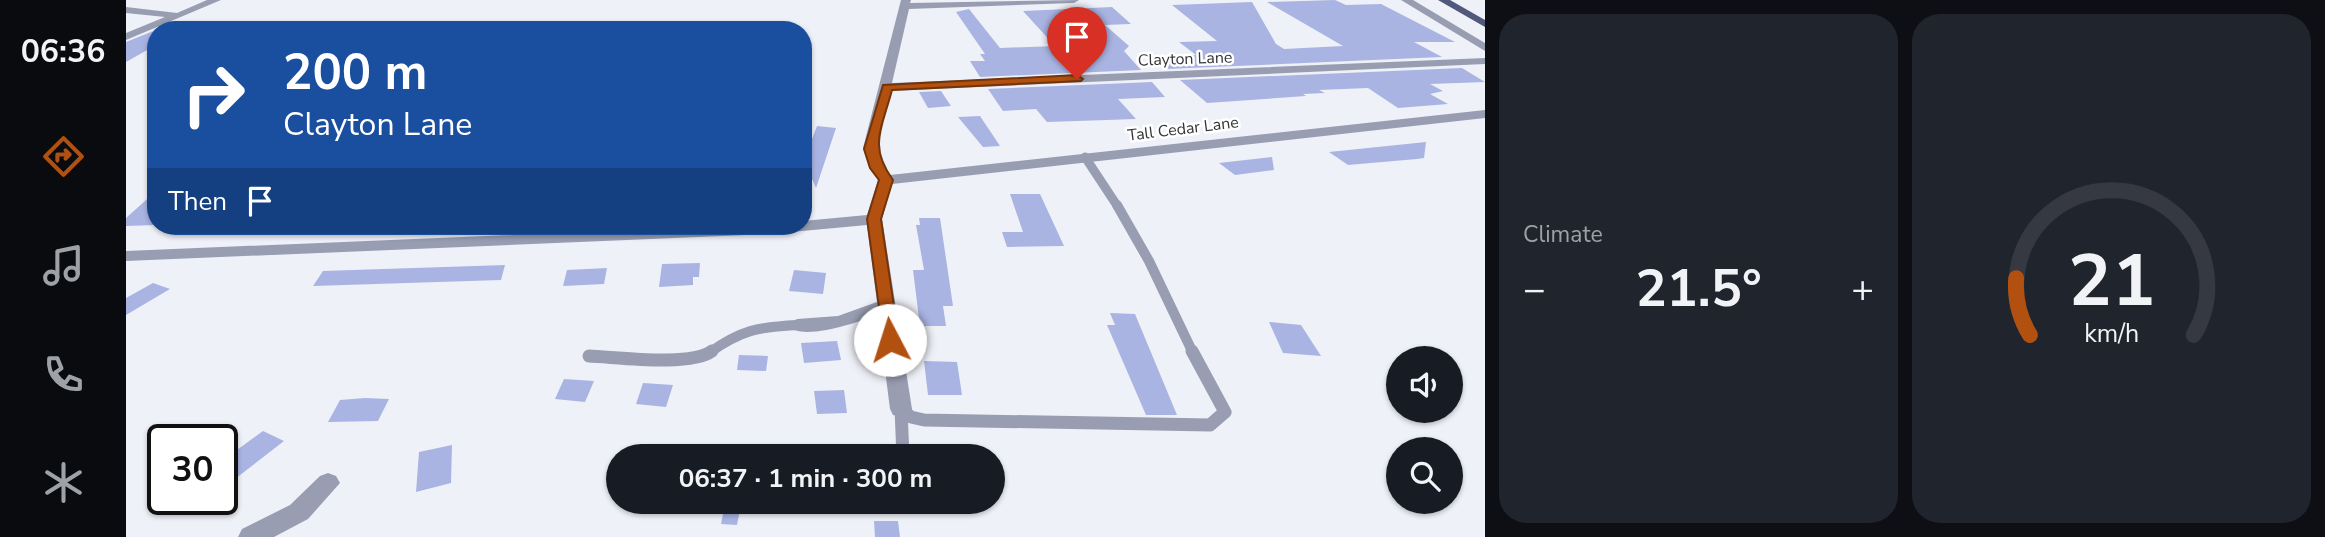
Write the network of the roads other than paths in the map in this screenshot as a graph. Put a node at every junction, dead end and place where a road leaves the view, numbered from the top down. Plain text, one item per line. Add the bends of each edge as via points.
1 (216, 0) edge
2 (1074, 0) edge
3 (1406, 0) edge
4 (1443, 0) edge
5 (1467, 0) edge
6 (905, 3) edge
7 (126, 10) edge
8 (1485, 11) edge
9 (178, 16) junction
10 (166, 21) edge
11 (1485, 24) edge
12 (147, 29) edge
13 (126, 37) edge
14 (1485, 48) edge
15 (1485, 61) edge
16 (887, 87) junction
17 (1485, 114) edge
18 (1085, 157) junction
19 (886, 180) junction
20 (874, 219) junction
21 (812, 225) edge
22 (627, 235) edge
23 (126, 256) edge
24 (887, 305) junction
25 (797, 325) joint
26 (589, 356) dead end
27 (901, 409) junction
28 (902, 444) edge
29 (328, 483) dead end
30 (251, 537) edge

1 - 9 street
2 - 6 street
3 - 14 street
4 - 11 main road
5 - 8 main road
6 - 16 street
7 - 9 street
9 - 10 street
12 - 13 street
15 - 16 street, Clayton Lane
16 - 19 street via 870,149
17 - 18 street, Tall Cedar Lane
18 - 19 street, Tall Cedar Lane
18 - 27 lane via 1146,251 1225,412 1210,425 925,420
19 - 20 street
20 - 21 street
20 - 24 street
22 - 23 street
24 - 25 street via 840,322
24 - 27 street
25 - 26 lane via 758,327 734,335 704,357
27 - 28 lane
29 - 30 street via 299,512

